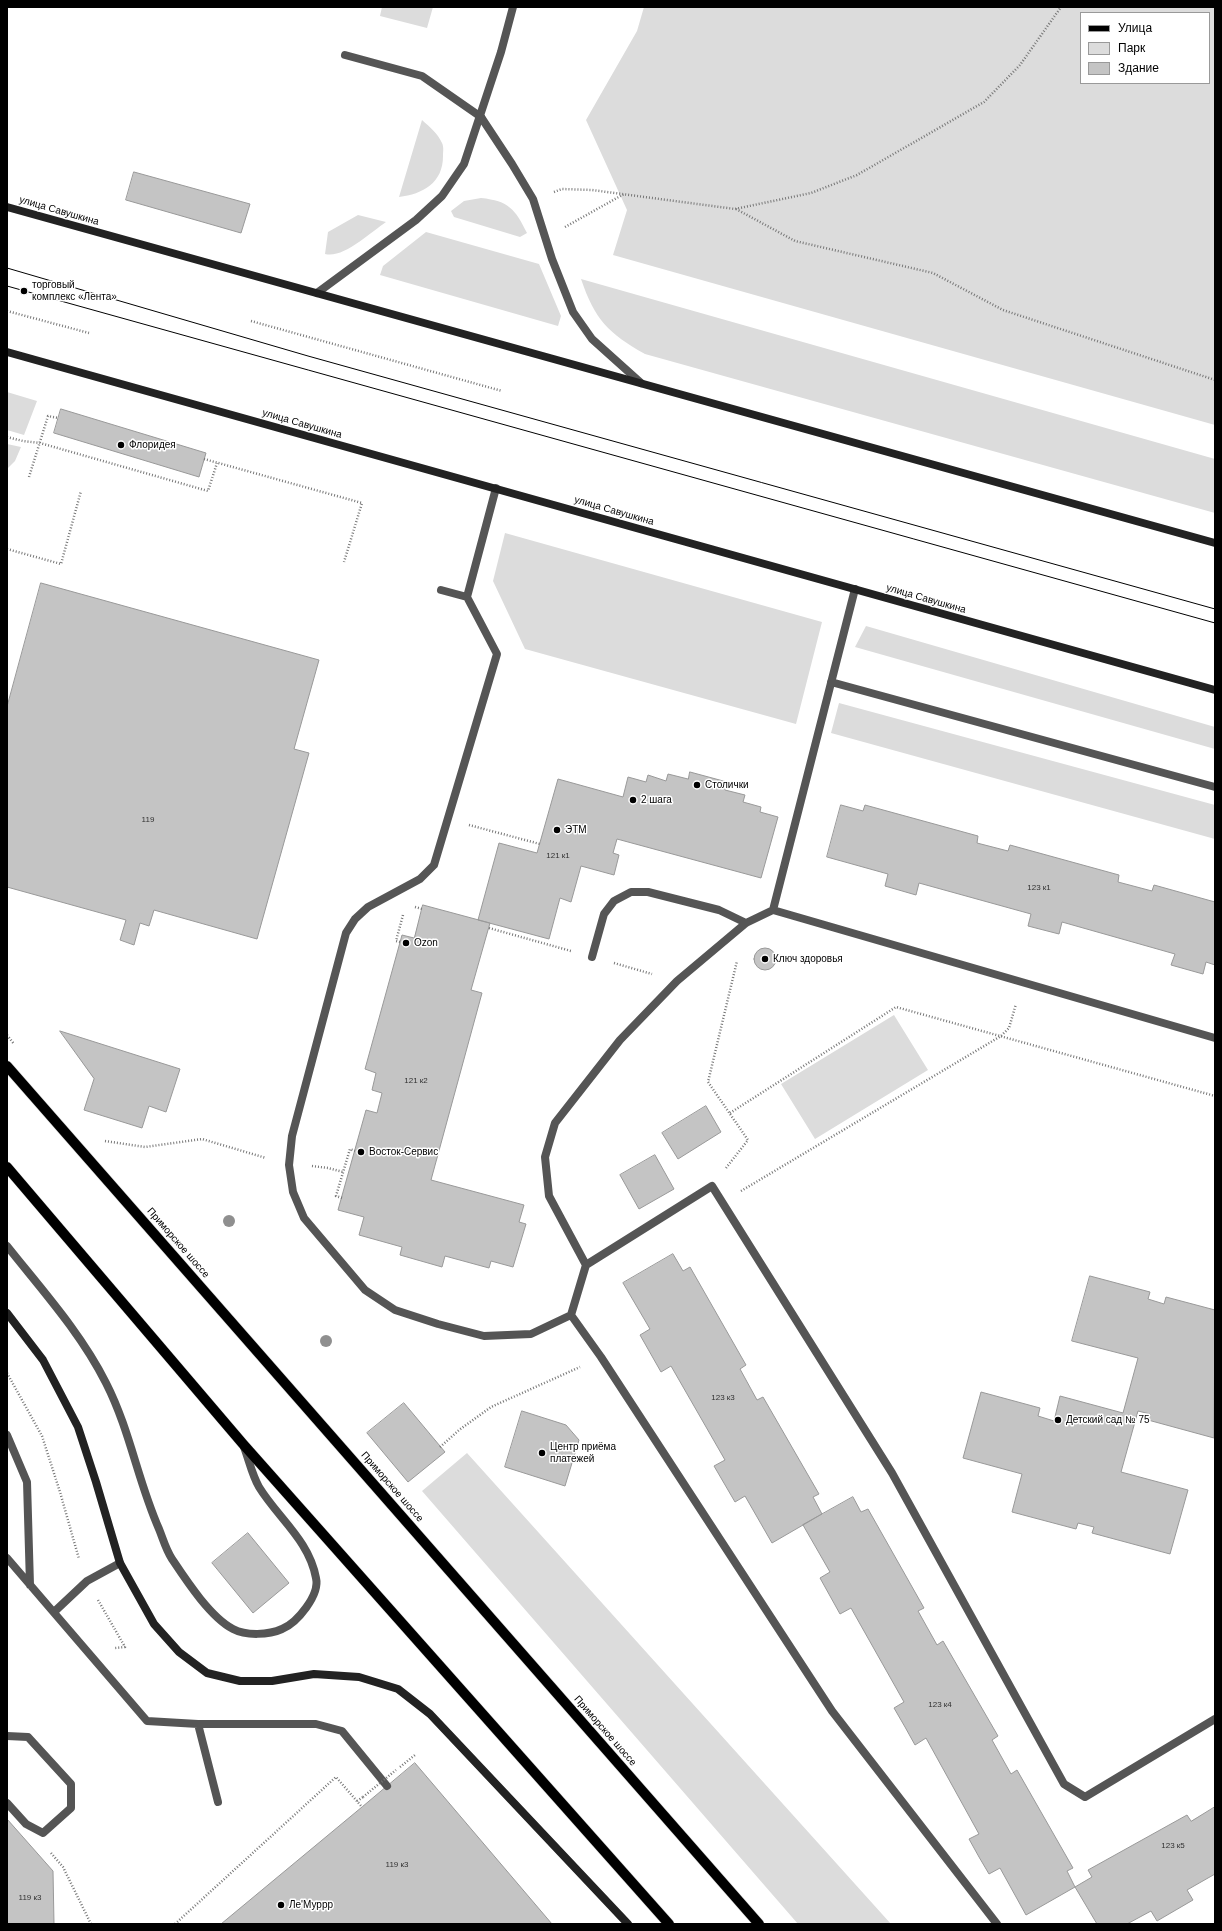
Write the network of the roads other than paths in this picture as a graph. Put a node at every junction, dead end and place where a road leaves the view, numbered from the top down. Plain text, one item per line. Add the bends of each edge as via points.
1 (514, 7) edge
2 (345, 55) dead end
3 (481, 116) junction
4 (7, 207) edge
5 (317, 293) junction
6 (7, 352) edge
7 (642, 384) junction
8 (496, 488) junction
9 (1215, 543) edge
10 (855, 589) junction
11 (441, 590) dead end
12 (467, 597) junction
13 (831, 682) junction
14 (1215, 690) edge
15 (1215, 786) edge
16 (773, 910) junction
17 (746, 923) junction
18 (592, 957) dead end
19 (1215, 1038) edge
20 (7, 1066) edge
21 (7, 1168) edge
22 (7, 1246) edge
23 (586, 1265) junction
24 (7, 1313) edge
25 (571, 1315) junction
26 (7, 1436) edge
27 (243, 1444) junction
28 (7, 1558) edge
29 (120, 1563) junction
30 (30, 1585) junction
31 (54, 1612) junction
32 (1215, 1719) edge
33 (198, 1724) junction
34 (7, 1736) edge
35 (388, 1786) dead end
36 (218, 1802) dead end
37 (7, 1803) edge
38 (628, 1924) edge
39 (668, 1924) edge
40 (759, 1924) edge
41 (997, 1924) edge

1 - 3 street
2 - 3 street via 422,76
3 - 5 street via 464,164 442,196 416,220
3 - 7 street via 533,200 573,312 592,339
4 - 5 main road, улица Савушкина
5 - 7 main road, улица Савушкина
6 - 8 main road, улица Савушкина
7 - 9 main road, улица Савушкина
8 - 10 main road, улица Савушкина
8 - 12 street
10 - 13 street
10 - 14 main road, улица Савушкина
11 - 12 street
12 - 25 street via 497,654 434,865 420,879 368,907 355,918 346,933 292,1136 289,1165 293,1192 304,1218 365,1290 395,1310 484,1336 531,1334
13 - 15 street
13 - 16 street
16 - 17 street
16 - 19 street
17 - 18 street via 719,910 648,892 631,892 614,900 604,914
17 - 23 street via 677,981 625,1035 554,1122 545,1157 549,1196
20 - 40 main road, Приморское шоссе
21 - 27 main road
22 - 27 street via 79,1336 106,1384 130,1442 146,1501 171,1557 215,1615 233,1630 256,1634 282,1629 300,1616 312,1598 317,1580 303,1543 259,1486
23 - 25 street
23 - 32 street via 712,1186 892,1473 1064,1784 1085,1797
24 - 29 main road via 43,1360 78,1427
25 - 41 street via 832,1711
26 - 30 street via 28,1482
27 - 39 main road
28 - 30 street
29 - 31 street via 87,1581
29 - 38 main road via 154,1624 179,1652 207,1673 240,1681 272,1681 314,1674 359,1677 398,1689 430,1714
30 - 31 street
31 - 33 street via 147,1721
33 - 35 street via 316,1724 342,1731
33 - 36 street
34 - 37 street via 28,1737 71,1784 71,1808 43,1833 26,1824

